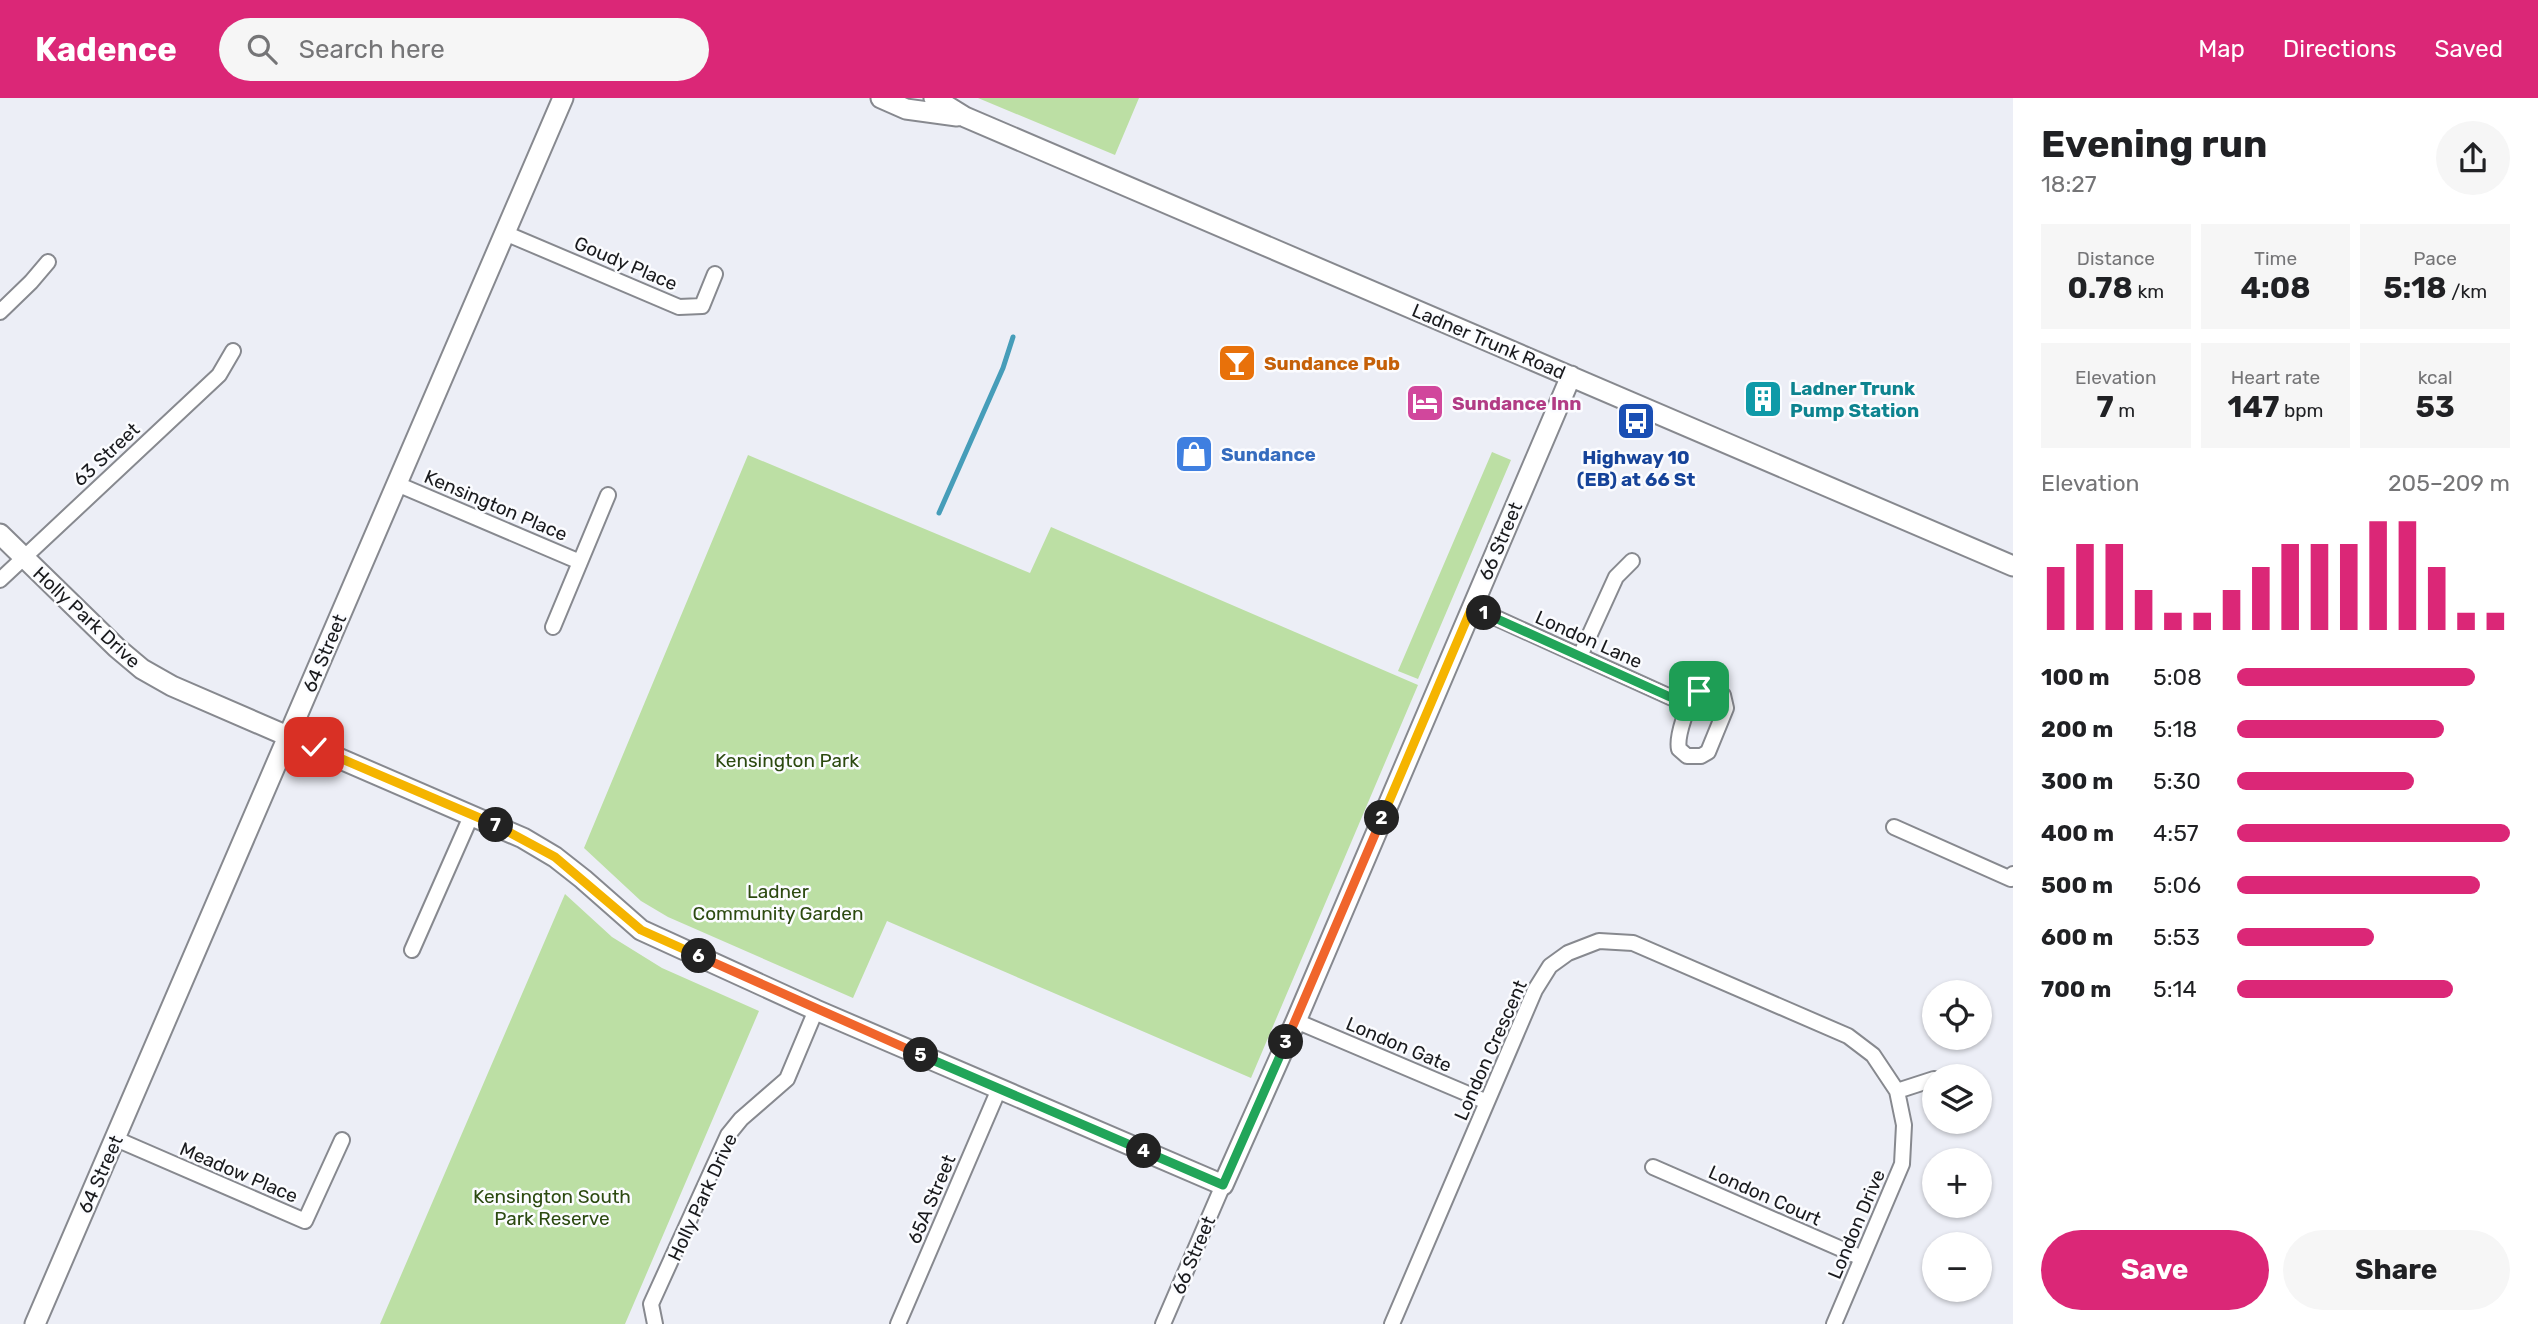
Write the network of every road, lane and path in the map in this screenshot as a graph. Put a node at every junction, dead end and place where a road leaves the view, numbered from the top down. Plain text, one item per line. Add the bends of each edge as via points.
1 (563, 98) edge
2 (881, 98) edge
3 (934, 98) edge
4 (965, 117) junction
5 (505, 233) junction
6 (48, 262) dead end
7 (715, 274) dead end
8 (0, 312) edge
9 (233, 351) dead end
10 (1571, 376) junction
11 (397, 484) junction
12 (608, 495) dead end
13 (0, 534) edge
14 (23, 559) junction
15 (1632, 561) dead end
16 (580, 562) junction
17 (2013, 566) edge
18 (0, 580) edge
19 (1472, 607) junction
20 (552, 627) dead end
21 (1580, 656) junction
22 (1690, 706) junction
23 (288, 736) junction
24 (472, 814) junction
25 (1894, 827) dead end
26 (2013, 874) edge
27 (412, 950) dead end
28 (816, 1010) junction
29 (1296, 1020) junction
30 (1922, 1083) edge
31 (999, 1089) junction
32 (1897, 1091) junction
33 (1487, 1102) junction
34 (116, 1139) junction
35 (342, 1140) dead end
36 (1653, 1167) dead end
37 (1223, 1185) junction
38 (1862, 1258) junction
39 (1169, 1322) edge
40 (34, 1324) edge
41 (655, 1324) edge
42 (898, 1324) edge
43 (1392, 1324) edge
44 (1834, 1324) edge

1 - 5 street, 64 Street
2 - 4 street, Ladner Trunk Road via 906,109
3 - 4 street, Ladner Trunk Road
4 - 10 street, Ladner Trunk Road
5 - 7 street, Goudy Place via 679,307 702,306
5 - 11 street, 64 Street
6 - 8 street
9 - 14 street, 63 Street via 219,375
10 - 17 street, Ladner Trunk Road
10 - 19 street, 66 Street
11 - 16 street, Kensington Place
11 - 23 street, 64 Street
12 - 16 street, Kensington Place
13 - 14 street, Holly Park Drive
14 - 18 street, 63 Street
14 - 23 street, Holly Park Drive via 142,669
15 - 21 street via 1616,577
16 - 20 street, Kensington Place
19 - 21 street, London Lane
19 - 29 street, 66 Street
21 - 22 street, London Lane
22 - 22 street via 1678,744 1682,753 1702,757 1708,752 1726,701 1719,691 1707,688 1695,695
23 - 24 street, Holly Park Drive
23 - 34 street, 64 Street
24 - 27 street
24 - 28 street, Holly Park Drive via 555,857 641,930
25 - 26 street via 2011,879
28 - 31 street, Holly Park Drive
28 - 41 street, Holly Park Drive via 787,1079 728,1135 651,1304
29 - 33 street, London Gate
29 - 37 street, 66 Street
30 - 32 street
31 - 37 street, Holly Park Drive
31 - 42 street, 65A Street
32 - 33 street, London Crescent via 1873,1055 1848,1036 1633,943 1599,942 1549,966
32 - 38 street, London Drive via 1904,1125 1902,1164
33 - 43 street, London Crescent
34 - 35 street, Meadow Place via 305,1221
34 - 40 street, 64 Street
36 - 38 street, London Court
37 - 39 street, 66 Street
38 - 44 street, London Drive

